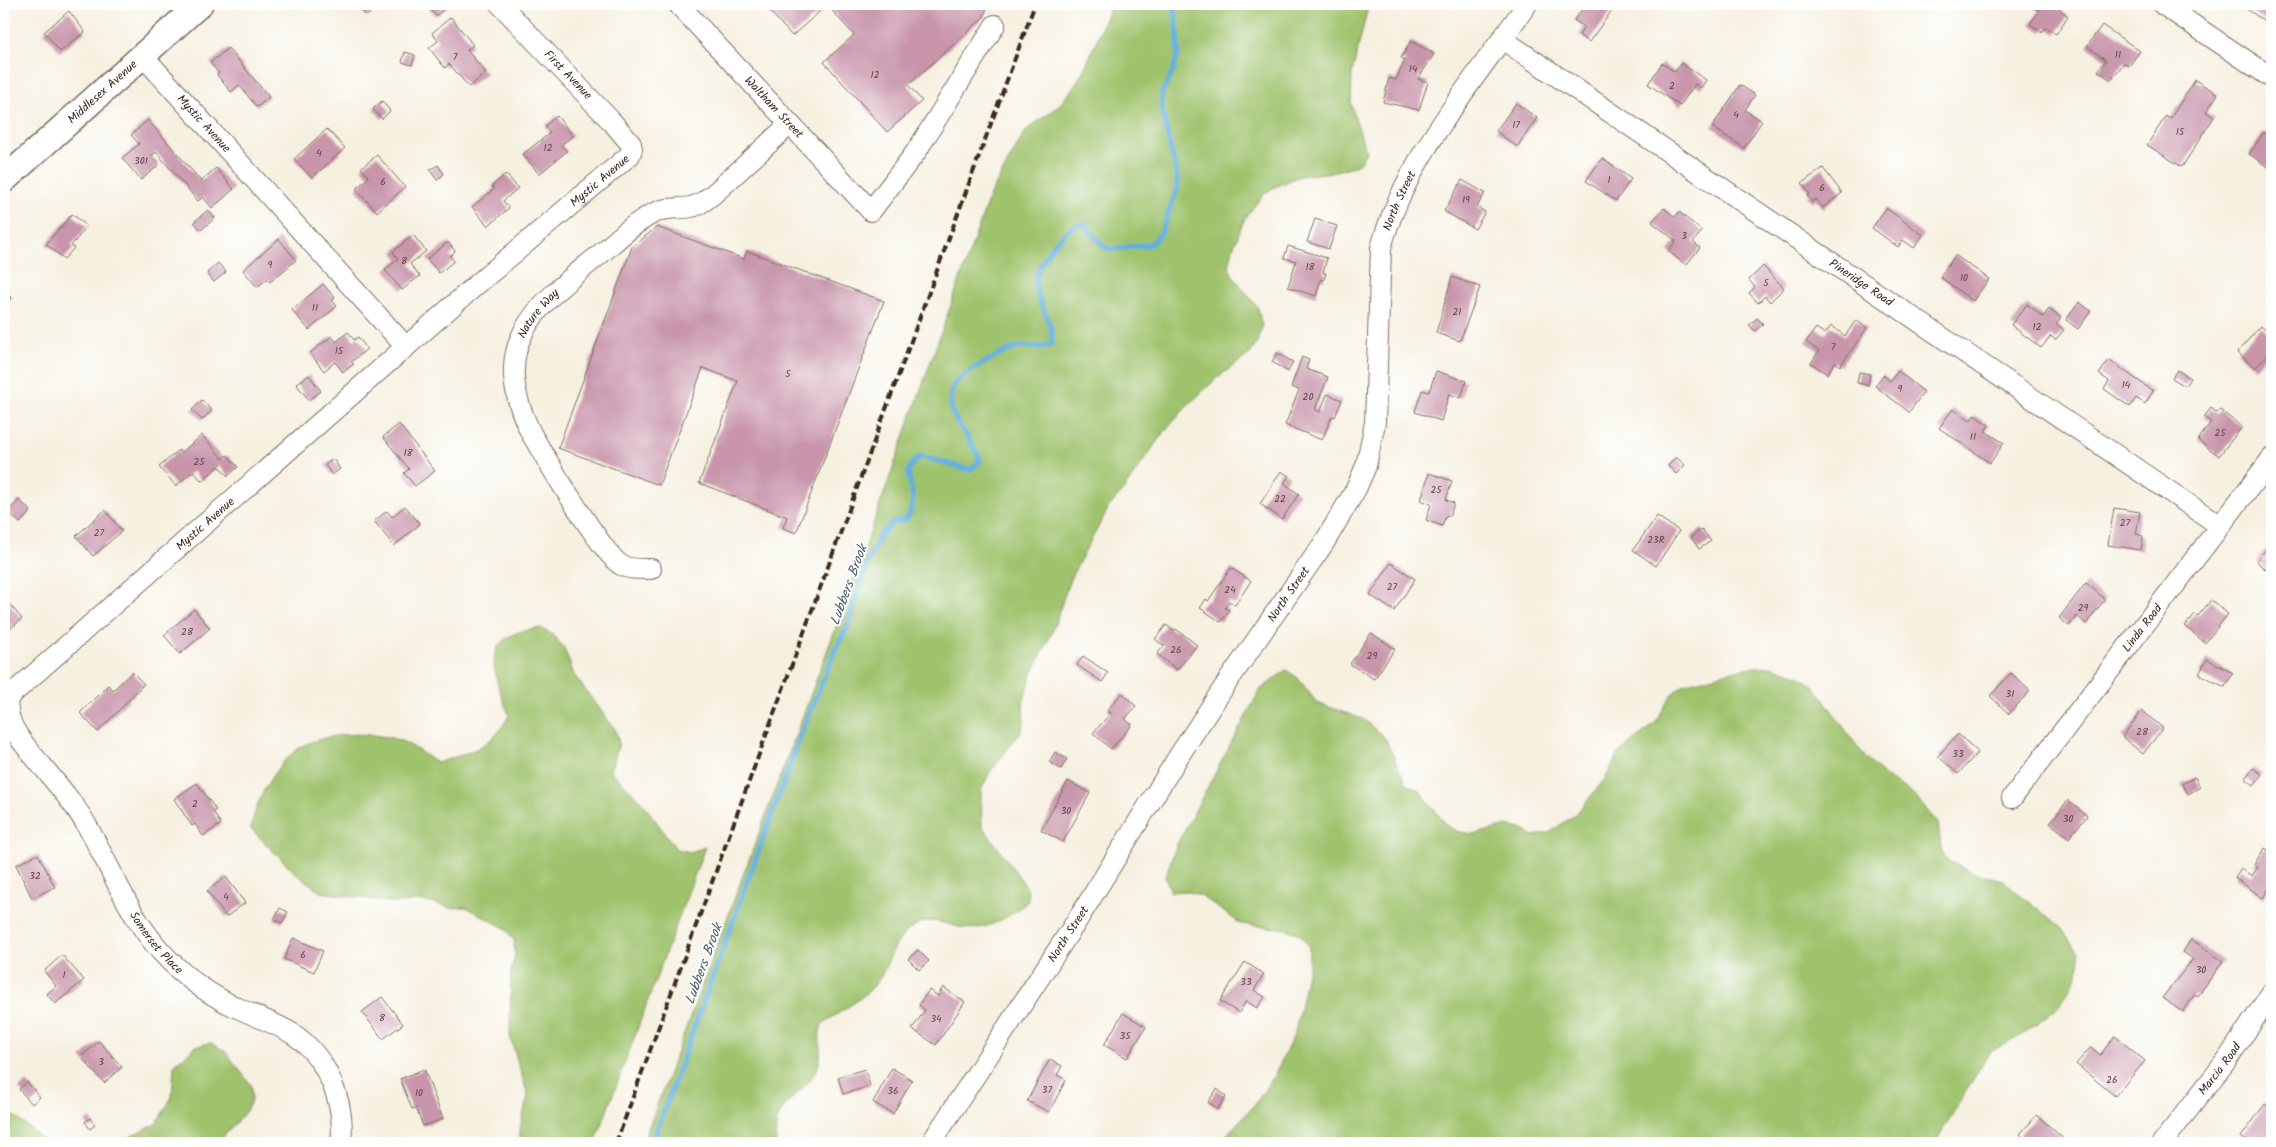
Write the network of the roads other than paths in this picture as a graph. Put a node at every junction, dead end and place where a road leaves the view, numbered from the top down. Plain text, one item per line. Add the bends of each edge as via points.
1 (200, 4) edge
2 (500, 4) edge
3 (678, 4) edge
4 (1527, 4) edge
5 (2162, 4) edge
6 (995, 25) dead end
7 (1502, 39) junction
8 (143, 56) junction
9 (2272, 78) edge
10 (790, 124) junction
11 (632, 149) joint
12 (4, 180) edge
13 (406, 347) junction
14 (2272, 458) edge
15 (2219, 525) junction
16 (651, 569) dead end
17 (6, 699) edge
18 (2012, 798) dead end
19 (2272, 992) edge
20 (341, 1143) edge
21 (931, 1143) edge
22 (2162, 1143) edge

1 - 8 main road, Middlesex Avenue
2 - 11 street, First Avenue via 613,122
3 - 10 street, Waltham Street
4 - 7 street, North Street
5 - 9 street
6 - 10 street, Waltham Street via 916,152 871,211
7 - 15 street, Pineridge Road
7 - 21 street, North Street via 1420,157 1396,201 1387,226 1381,248 1374,423 1366,466 1356,489 1324,543 1185,746 1080,916
8 - 12 main road, Middlesex Avenue
8 - 13 street, Mystic Avenue
10 - 16 street, Nature Way via 699,205 659,211 634,227 576,273 534,313 520,338 514,368 516,391 532,435 596,536 616,561 636,569
11 - 13 street, Mystic Avenue via 628,158
13 - 17 street, Mystic Avenue
14 - 15 street, Linda Road
15 - 18 street, Linda Road
17 - 20 street, Somerset Place via 17,735 83,819 128,906 155,946 207,991 290,1032 317,1058 336,1092
19 - 22 street, Marcia Road via 2218,1072

